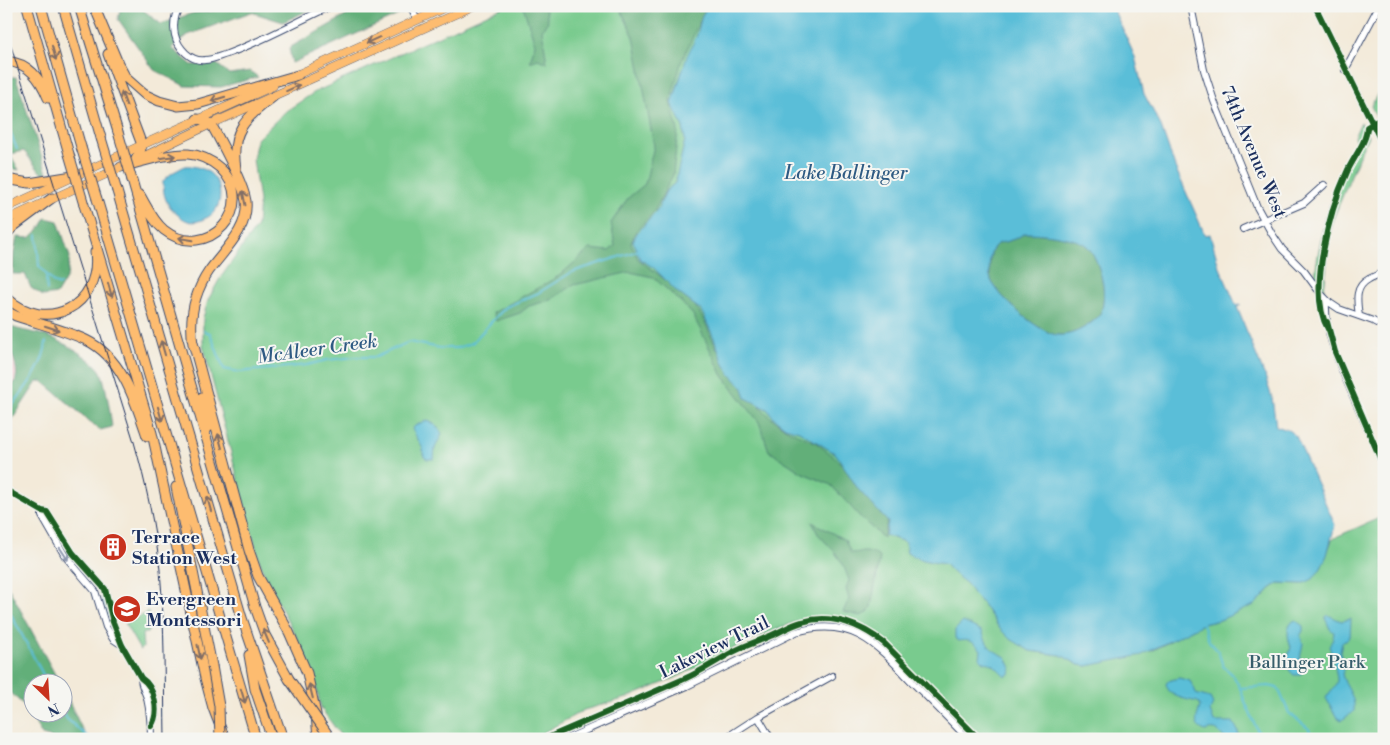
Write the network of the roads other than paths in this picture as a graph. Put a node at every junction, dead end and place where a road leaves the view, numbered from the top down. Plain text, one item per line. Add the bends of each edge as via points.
1 (27, 6) edge
2 (41, 6) edge
3 (63, 6) edge
4 (79, 6) edge
5 (94, 6) edge
6 (180, 6) edge
7 (331, 6) edge
8 (410, 6) edge
9 (448, 6) edge
10 (473, 6) edge
11 (1192, 6) edge
12 (1315, 6) edge
13 (1379, 6) edge
14 (316, 9) edge
15 (447, 18) junction
16 (417, 20) junction
17 (408, 36) junction
18 (6, 61) edge
19 (1345, 70) junction
20 (298, 74) junction
21 (273, 97) junction
22 (198, 120) junction
23 (211, 124) junction
24 (142, 144) junction
25 (66, 145) junction
26 (1384, 147) edge
27 (135, 161) junction
28 (120, 168) junction
29 (73, 176) junction
30 (6, 179) edge
31 (132, 180) junction
32 (239, 182) junction
33 (1324, 185) dead end
34 (52, 198) junction
35 (6, 208) edge
36 (6, 220) edge
37 (1265, 221) junction
38 (91, 227) junction
39 (1243, 229) dead end
40 (6, 235) edge
41 (1384, 271) edge
42 (6, 296) edge
43 (1326, 300) junction
44 (6, 311) edge
45 (1358, 316) junction
46 (1384, 327) edge
47 (192, 339) junction
48 (165, 431) junction
49 (1384, 467) edge
50 (214, 468) junction
51 (6, 490) edge
52 (42, 511) junction
53 (169, 515) junction
54 (242, 618) junction
55 (122, 645) junction
56 (832, 676) dead end
57 (758, 717) junction
58 (151, 739) edge
59 (220, 739) edge
60 (225, 739) edge
61 (256, 739) edge
62 (272, 739) edge
63 (283, 739) edge
64 (318, 739) edge
65 (331, 739) edge
66 (566, 739) edge
67 (724, 739) edge
68 (771, 739) edge
69 (968, 739) edge

1 - 25 highway
2 -> 48 highway, bridge
54 -> 3 highway, bridge
4 - 31 highway, bridge
20 -> 5 highway via 198,104 178,106 159,101 144,94 126,78
24 -> 5 highway via 93,12
6 - 14 street via 174,28 176,39 187,54 204,61 241,49
7 - 14 street
8 - 16 street
9 - 16 main road
10 - 15 main road
11 - 37 street, 74th Avenue West via 1204,70 1214,101
12 - 19 street
13 - 19 street
15 - 16 main road via 425,23
15 - 17 main road
16 - 17 main road
16 -> 20 main road
21 -> 17 main road
18 - 25 highway via 25,66 39,79
19 - 26 street
20 - 22 main road
21 - 23 main road
21 - 32 highway via 239,131 234,149
22 - 23 highway
22 - 24 main road
23 - 27 main road
23 - 32 highway
24 - 27 highway
24 - 29 main road
25 - 38 highway, bridge
27 - 28 main road
28 -> 31 highway via 188,154 201,157 228,177 234,193 233,209 226,224 212,236 195,240 179,238 164,230 155,220
28 - 34 main road
29 - 30 highway via 29,184
29 - 35 main road
31 - 50 highway
47 -> 32 highway via 192,314 200,286 244,220 246,203
33 - 37 street via 1304,203
34 - 36 main road
34 - 40 highway
37 - 39 street
37 - 43 street, 74th Avenue West via 1282,249
38 - 42 highway via 96,268 82,299 69,309 52,314 32,313
38 -> 53 highway via 152,433
41 - 45 street via 1359,288
43 - 45 street
43 - 49 street via 1328,329 1335,352
44 -> 53 highway via 87,341 115,363 140,416
45 - 46 street
47 - 50 highway
64 -> 47 highway via 312,693 300,653 258,576 249,550
48 - 59 highway, bridge via 212,666 219,706
48 -> 61 highway
65 -> 50 highway, bridge via 289,679 266,635
51 - 52 street
52 -> 55 street via 65,556 95,591 113,639
52 - 55 street via 47,512 73,553 105,589
53 -> 60 highway via 205,678
54 - 62 highway via 255,689
54 - 63 highway
55 - 58 street via 154,698 155,720 151,726
56 - 57 street
57 - 67 street
57 - 68 street
66 - 69 street via 687,686 796,632 826,627 855,633 877,646

